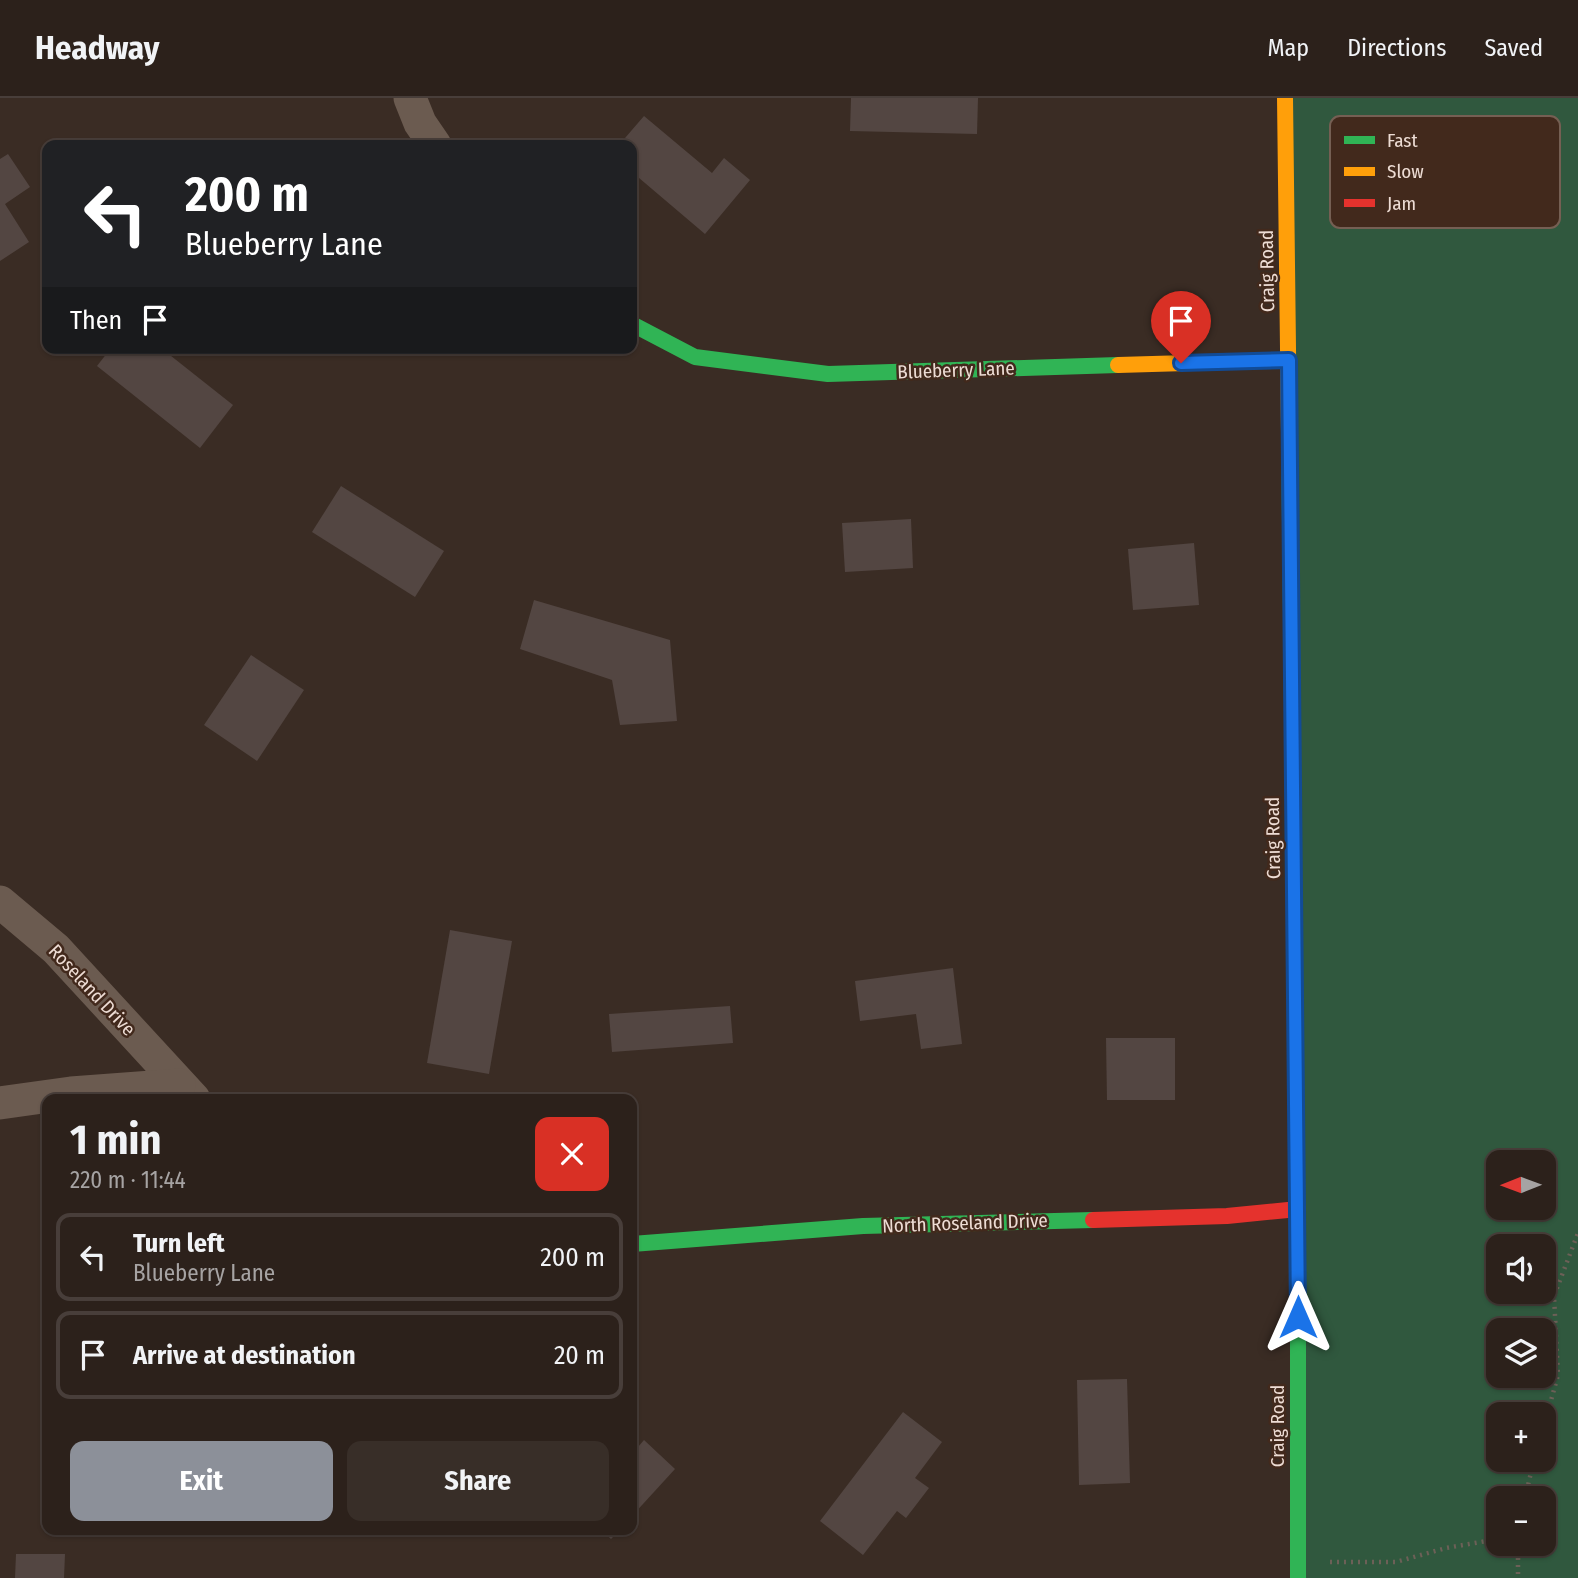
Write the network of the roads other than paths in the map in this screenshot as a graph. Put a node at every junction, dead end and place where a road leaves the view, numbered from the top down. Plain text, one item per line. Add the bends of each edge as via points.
1 (410, 98) edge
2 (1285, 98) edge
3 (431, 140) edge
4 (637, 327) edge
5 (1289, 360) junction
6 (0, 902) edge
7 (186, 1092) edge
8 (65, 1094) edge
9 (42, 1097) edge
10 (0, 1104) edge
11 (1298, 1209) junction
12 (637, 1244) edge
13 (1298, 1578) edge

1 - 3 street
2 - 5 street, Craig Road
4 - 5 street, Blueberry Lane via 695,358 828,374
5 - 11 street, Craig Road
6 - 7 street, Roseland Drive via 56,949
7 - 8 street
9 - 10 street
11 - 12 street, North Roseland Drive via 1227,1216 863,1226
11 - 13 street, Craig Road

